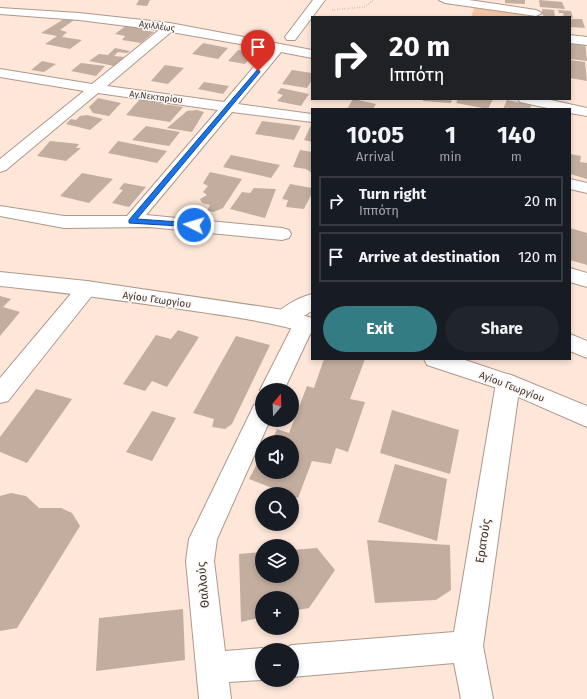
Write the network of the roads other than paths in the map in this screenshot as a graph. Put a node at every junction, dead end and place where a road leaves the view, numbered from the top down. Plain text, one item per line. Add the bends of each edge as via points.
1 (445, 0) edge
2 (534, 0) edge
3 (0, 2) edge
4 (316, 5) edge
5 (0, 11) edge
6 (17, 11) junction
7 (141, 12) dead end
8 (536, 15) edge
9 (488, 16) edge
10 (507, 16) edge
11 (169, 19) junction
12 (0, 23) edge
13 (291, 37) junction
14 (571, 39) edge
15 (278, 40) junction
16 (305, 40) dead end
17 (587, 41) edge
18 (311, 54) edge
19 (0, 73) edge
20 (96, 89) junction
21 (571, 94) edge
22 (587, 98) edge
23 (529, 100) edge
24 (543, 104) edge
25 (228, 106) junction
26 (565, 108) edge
27 (571, 109) edge
28 (587, 112) edge
29 (311, 118) edge
30 (0, 166) edge
31 (571, 184) edge
32 (587, 188) edge
33 (0, 211) edge
34 (132, 221) junction
35 (282, 234) dead end
36 (571, 275) edge
37 (0, 279) edge
38 (587, 280) edge
39 (87, 288) junction
40 (311, 303) edge
41 (300, 323) edge
42 (571, 342) edge
43 (587, 350) edge
44 (438, 360) edge
45 (508, 382) junction
46 (275, 383) edge
47 (0, 394) edge
48 (587, 417) edge
49 (255, 427) edge
50 (467, 646) junction
51 (299, 660) edge
52 (255, 665) edge
53 (212, 668) junction
54 (215, 699) edge
55 (477, 699) edge

1 - 8 street
2 - 8 street
3 - 7 street
4 - 13 street
5 - 6 street, Αχιλλέως
6 - 11 street, Αχιλλέως via 113,20
6 - 12 street
9 - 10 street via 497,11
11 - 15 street, Αχιλλέως
11 - 20 street
13 - 15 street
13 - 16 street
14 - 17 street
15 - 18 street, Αχιλλέως
15 - 25 street
19 - 20 street, Αγ.Νεκταρίου
20 - 25 street, Αγ.Νεκταρίου
20 - 30 street
21 - 22 street
23 - 24 street
24 - 26 street
25 - 29 street, Αγ.Νεκταρίου
25 - 34 street
27 - 28 street
31 - 32 street
33 - 34 street via 64,222
34 - 35 street
36 - 38 street
37 - 39 street, Αγίου Γεωργίου
39 - 41 street, Αγίου Γεωργίου
39 - 47 street
40 - 41 street
41 - 46 street
42 - 43 street
44 - 45 street, Αγίου Γεωργίου
45 - 48 street, Αγίου Γεωργίου
45 - 50 street, Ερατούς
49 - 53 street, Θαλλούς via 203,539 200,561
50 - 51 street
50 - 55 street, Ερατούς
52 - 53 street
53 - 54 street, Θαλλούς

